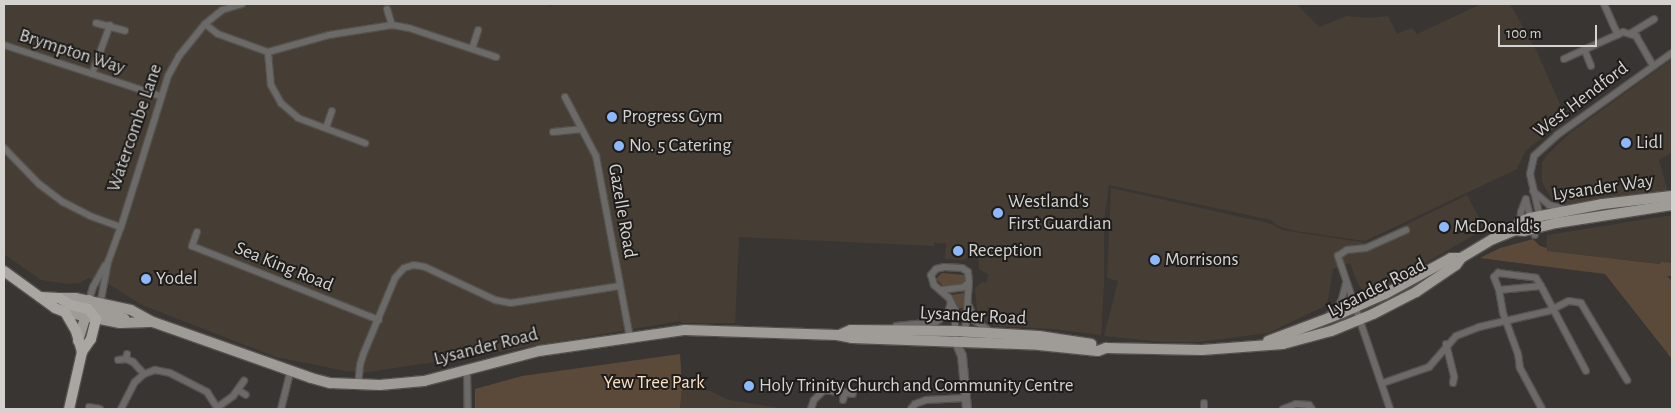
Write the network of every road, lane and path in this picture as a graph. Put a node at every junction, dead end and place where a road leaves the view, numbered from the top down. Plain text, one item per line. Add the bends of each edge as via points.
1 (242, 4) edge
2 (1604, 4) edge
3 (387, 9) dead end
4 (1654, 19) dead end
5 (96, 23) dead end
6 (204, 24) junction
7 (110, 25) junction
8 (392, 25) junction
9 (478, 30) dead end
10 (125, 31) dead end
11 (1631, 33) junction
12 (1618, 35) junction
13 (4, 45) edge
14 (472, 49) junction
15 (1586, 50) junction
16 (268, 52) junction
17 (1672, 53) edge
18 (496, 57) dead end
19 (1564, 59) dead end
20 (1653, 65) junction
21 (1591, 66) dead end
22 (92, 74) junction
23 (160, 96) junction
24 (565, 97) dead end
25 (332, 111) dead end
26 (326, 128) junction
27 (580, 129) junction
28 (553, 132) dead end
29 (365, 143) dead end
30 (4, 148) edge
31 (1532, 190) junction
32 (1672, 196) edge
33 (1526, 200) junction
34 (1672, 205) edge
35 (1572, 210) junction
36 (1536, 224) junction
37 (1517, 226) junction
38 (121, 227) junction
39 (1406, 230) dead end
40 (198, 232) dead end
41 (1461, 258) junction
42 (108, 262) junction
43 (4, 271) edge
44 (970, 282) junction
45 (1346, 282) junction
46 (620, 286) junction
47 (1541, 286) junction
48 (941, 290) junction
49 (1499, 290) junction
50 (40, 297) junction
51 (951, 302) junction
52 (968, 302) junction
53 (1354, 307) junction
54 (1554, 308) junction
55 (93, 310) junction
56 (65, 312) junction
57 (379, 320) junction
58 (1322, 320) junction
59 (1360, 320) junction
60 (1506, 320) junction
61 (153, 322) junction
62 (875, 330) junction
63 (960, 331) junction
64 (996, 333) junction
65 (837, 335) junction
66 (77, 336) junction
67 (630, 337) junction
68 (961, 342) junction
69 (1446, 344) junction
70 (1243, 347) junction
71 (1106, 348) junction
72 (82, 352) junction
73 (118, 360) dead end
74 (467, 370) junction
75 (1586, 371) dead end
76 (290, 372) junction
77 (144, 374) junction
78 (1627, 380) dead end
79 (244, 381) dead end
80 (1453, 383) dead end
81 (1383, 384) junction
82 (358, 385) junction
83 (238, 390) junction
84 (845, 392) junction
85 (854, 394) dead end
86 (246, 395) dead end
87 (965, 398) junction
88 (843, 400) dead end
89 (89, 407) dead end
90 (218, 408) edge
91 (69, 409) edge
92 (100, 409) edge
93 (121, 409) edge
94 (281, 409) edge
95 (468, 409) edge
96 (811, 409) edge
97 (911, 409) edge
98 (967, 409) edge
99 (1283, 409) edge
100 (1312, 409) edge
101 (1390, 409) edge
102 (1542, 409) edge

1 - 6 street, Watercombe Lane via 222,10
2 - 12 street
3 - 8 street
4 - 11 street
5 - 7 street
6 - 16 street via 218,34
6 - 23 street, Watercombe Lane via 179,56
7 - 10 street
7 - 22 street
8 - 14 street
8 - 16 street via 330,35
9 - 14 street
11 - 12 street
11 - 20 street via 1641,41
12 - 15 street
13 - 22 street, Brympton Way
14 - 18 street
15 - 19 street
15 - 21 street
16 - 26 street via 271,85 281,103 298,118
17 - 20 street, West Hendford
20 - 31 street, West Hendford via 1557,135 1534,156 1530,174
22 - 23 street, Brympton Way
23 - 38 street, Watercombe Lane
24 - 27 street, Gazelle Road
25 - 26 street
26 - 29 street
27 - 28 street
27 - 46 street, Gazelle Road via 596,156
30 - 38 street via 39,184 63,202
31 - 33 street
31 - 35 street via 1549,205
31 - 36 street, West Hendford
32 - 35 main road, Lysander Way
33 - 36 street
33 - 37 street
34 - 36 main road, Lysander Way
35 - 36 main road, Lysander Way
36 - 37 main road, Lysander Road via 1524,231
37 - 41 main road, Lysander Road
38 - 42 street, Watercombe Lane
39 - 45 street via 1366,248 1347,250 1338,256
40 - 57 street, Sea King Road via 192,246
41 - 53 main road, Lysander Road via 1451,258
41 - 59 main road, Lysander Road via 1456,265 1416,292
42 - 55 street, Watercombe Lane
42 - 55 street, Watercombe Lane via 99,274
43 - 50 highway
44 - 48 street via 955,290
44 - 48 street via 966,270 940,268 930,278
44 - 52 street
45 - 53 street
45 - 58 street via 1336,310
46 - 57 street via 511,303 495,300 425,266 414,265 404,268 395,278
46 - 67 street, Gazelle Road
47 - 49 street
47 - 49 street via 1536,278 1498,273 1494,277
47 - 54 street
48 - 51 street
49 - 60 street
50 - 55 highway via 58,298
50 - 56 highway
51 - 62 street via 948,313 936,322
51 - 63 street
52 - 63 street
52 - 64 street via 975,321
53 - 58 main road, Lysander Road
53 - 59 street
54 - 60 street
54 - 75 street
54 - 78 street via 1568,301 1581,303
55 - 56 main road
55 - 61 main road, Lysander Road via 120,322
55 - 61 main road, Lysander Road via 115,306
55 - 66 main road
55 - 72 highway via 91,339
56 - 66 highway
57 - 82 street via 360,365
58 - 70 main road, Lysander Road via 1275,339
59 - 70 main road, Lysander Road via 1283,344
59 - 81 street
60 - 69 street via 1456,336
60 - 102 street via 1520,368
61 - 76 main road, Lysander Road
62 - 63 main road, Lysander Road
62 - 65 main road, Lysander Road via 852,330
63 - 64 main road, Lysander Road
63 - 68 street
64 - 71 main road, Lysander Road via 1039,336
65 - 67 main road, Lysander Road via 693,330
65 - 68 main road, Lysander Road
66 - 72 highway
67 - 74 main road, Lysander Road via 540,351
68 - 71 main road, Lysander Road via 1098,351
68 - 87 street
69 - 80 street
69 - 81 street via 1429,366
70 - 71 main road, Lysander Road via 1171,351
72 - 91 highway
73 - 77 street via 126,356
74 - 82 main road, Lysander Road via 402,384
74 - 95 street
76 - 82 main road, Lysander Road via 330,383
76 - 94 street
77 - 90 street via 155,370 170,373 207,392
77 - 93 street via 134,382
79 - 83 street
81 - 101 street
83 - 86 street
83 - 90 street
84 - 85 street
84 - 88 street
84 - 96 street via 828,389 819,392
87 - 97 street via 926,400
87 - 98 street
89 - 92 street
99 - 100 street via 1296,404 1309,405

